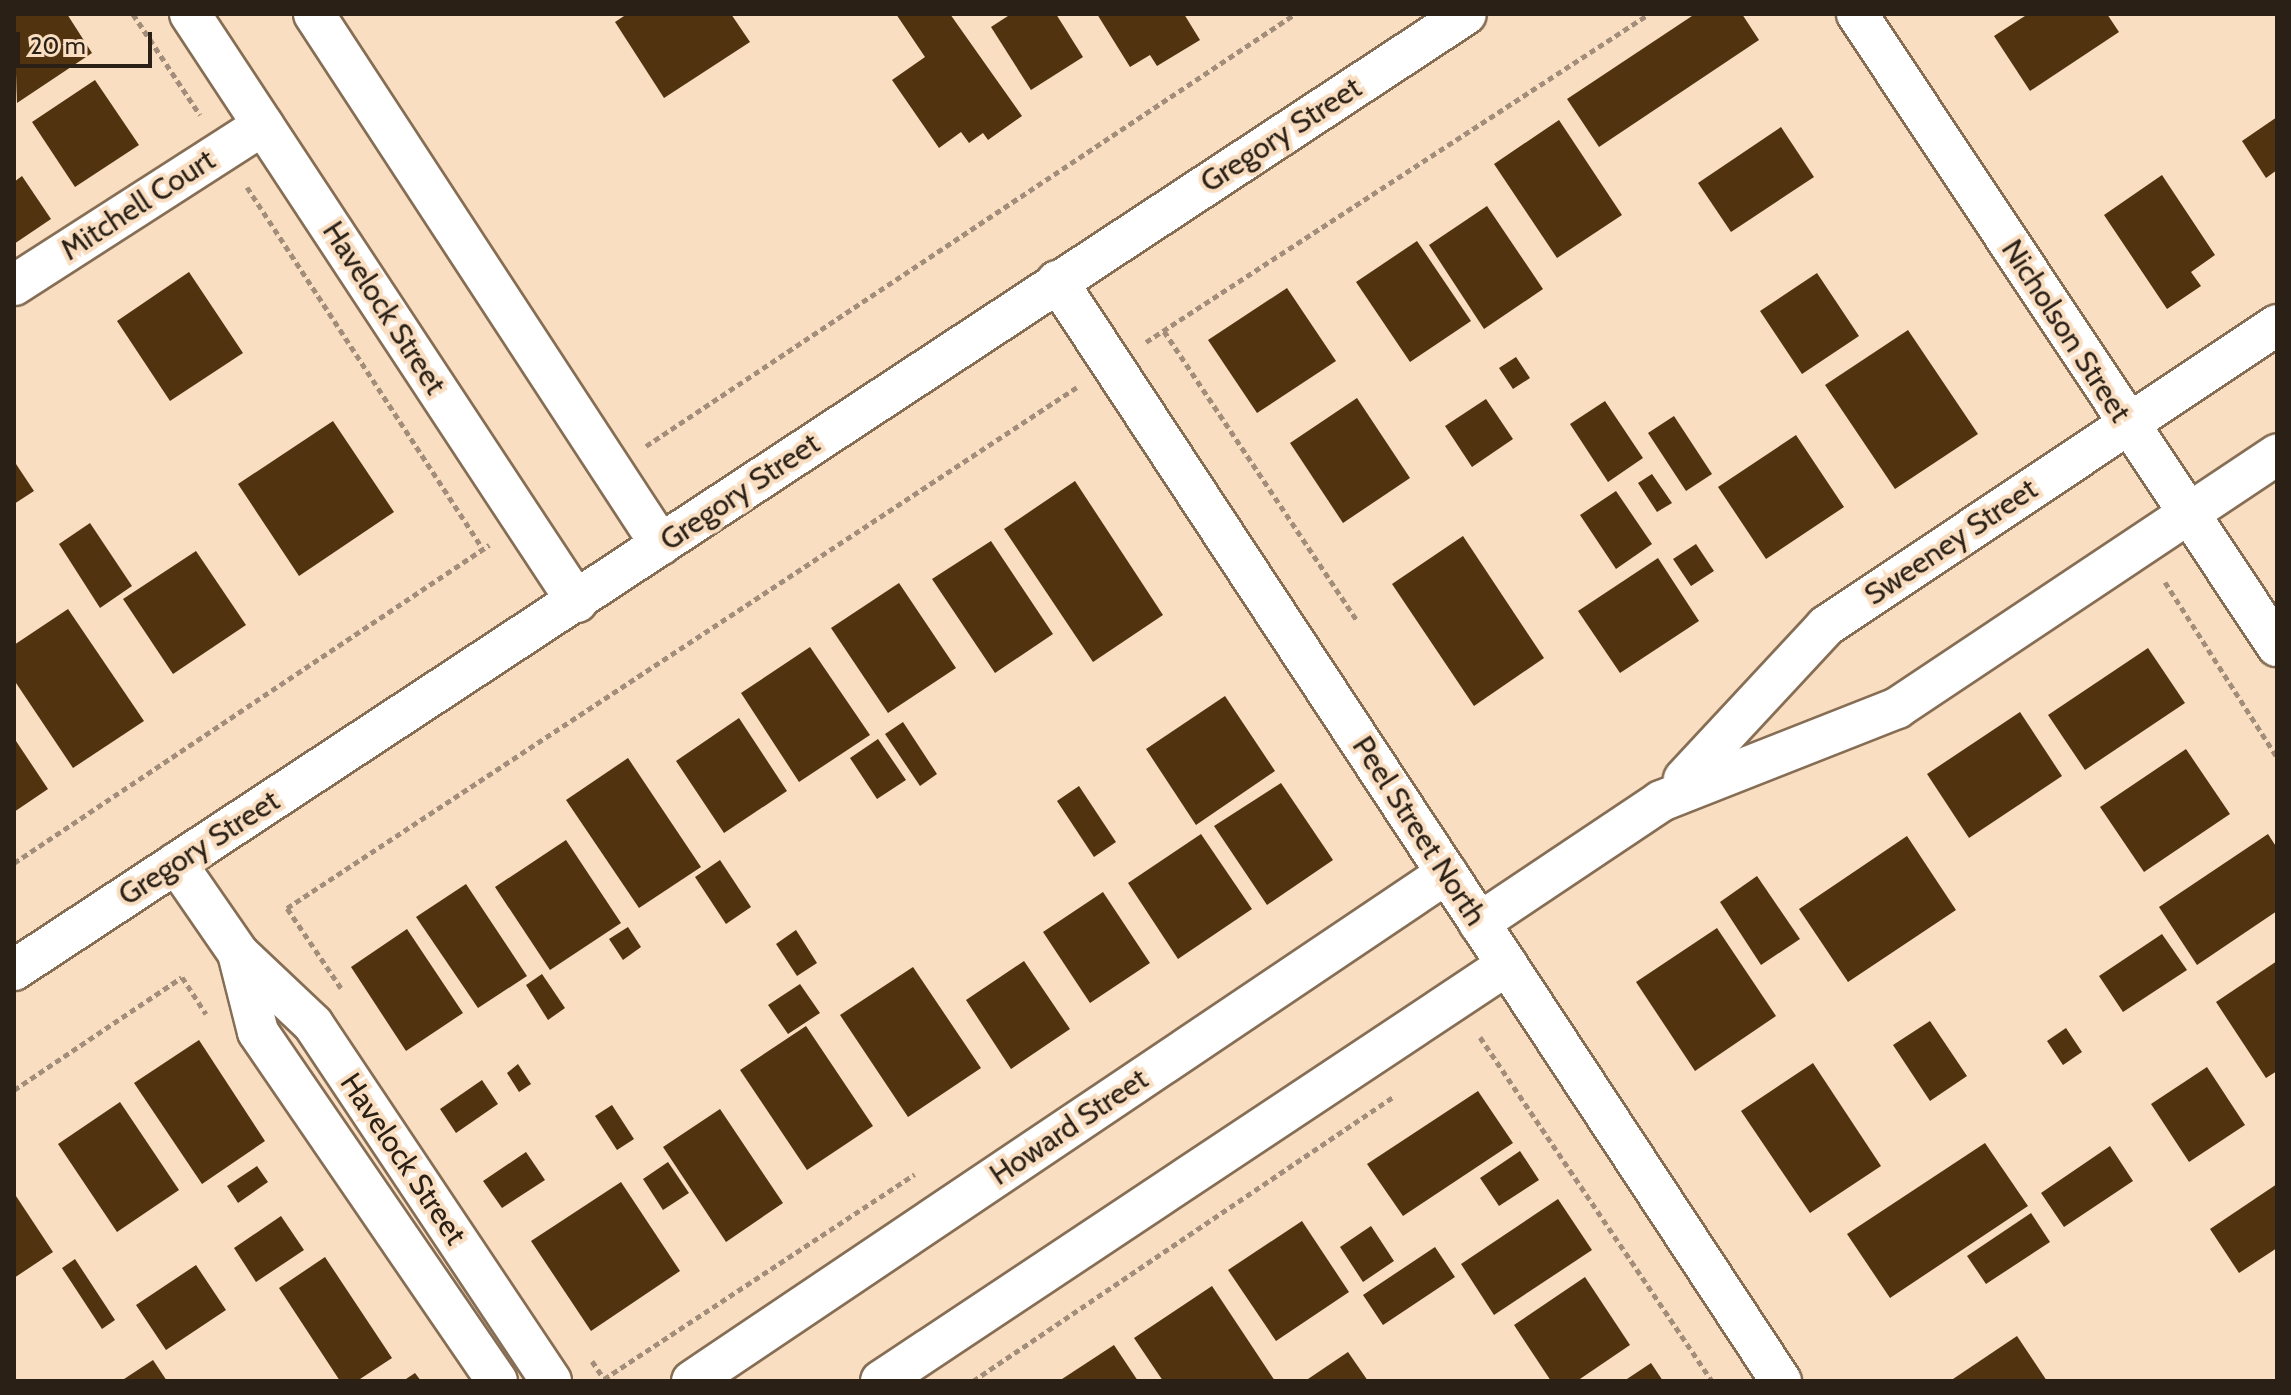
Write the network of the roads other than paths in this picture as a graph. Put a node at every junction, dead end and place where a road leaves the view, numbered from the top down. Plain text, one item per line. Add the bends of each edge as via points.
1 (190, 14) edge
2 (314, 14) edge
3 (1466, 14) edge
4 (1857, 14) edge
5 (263, 125) junction
6 (1057, 281) junction
7 (14, 285) edge
8 (2277, 325) edge
9 (2128, 424) junction
10 (2277, 455) edge
11 (2188, 514) junction
12 (661, 545) junction
13 (577, 602) junction
14 (2277, 646) edge
15 (1661, 801) junction
16 (176, 863) junction
17 (1447, 873) junction
18 (1479, 923) junction
19 (238, 953) junction
20 (1507, 965) junction
21 (14, 970) edge
22 (497, 1381) edge
23 (551, 1381) edge
24 (692, 1381) edge
25 (881, 1381) edge
26 (1781, 1381) edge

1 - 5 street, Havelock Street
2 - 12 street
3 - 6 street, Gregory Street
4 - 9 street, Nicholson Street
5 - 7 street, Mitchell Court
5 - 13 street, Havelock Street
6 - 12 street, Gregory Street
6 - 17 street, Peel Street North via 1096,375
8 - 9 street, Sweeney Street
9 - 11 street, Nicholson Street
9 - 15 street, Sweeney Street via 1826,626
10 - 11 street, Sweeney Street
11 - 14 street, Nicholson Street
11 - 15 street, Sweeney Street via 1897,708
12 - 13 street, Gregory Street
13 - 16 street, Gregory Street
15 - 18 street, Sweeney Street
16 - 19 street, Havelock Street
16 - 21 street, Gregory Street
17 - 18 street, Peel Street North
17 - 24 street, Howard Street
18 - 20 street, Peel Street North
19 - 22 street, Havelock Street via 258,1032
19 - 23 street, Havelock Street via 313,1024
20 - 25 street
20 - 26 street, Peel Street North

